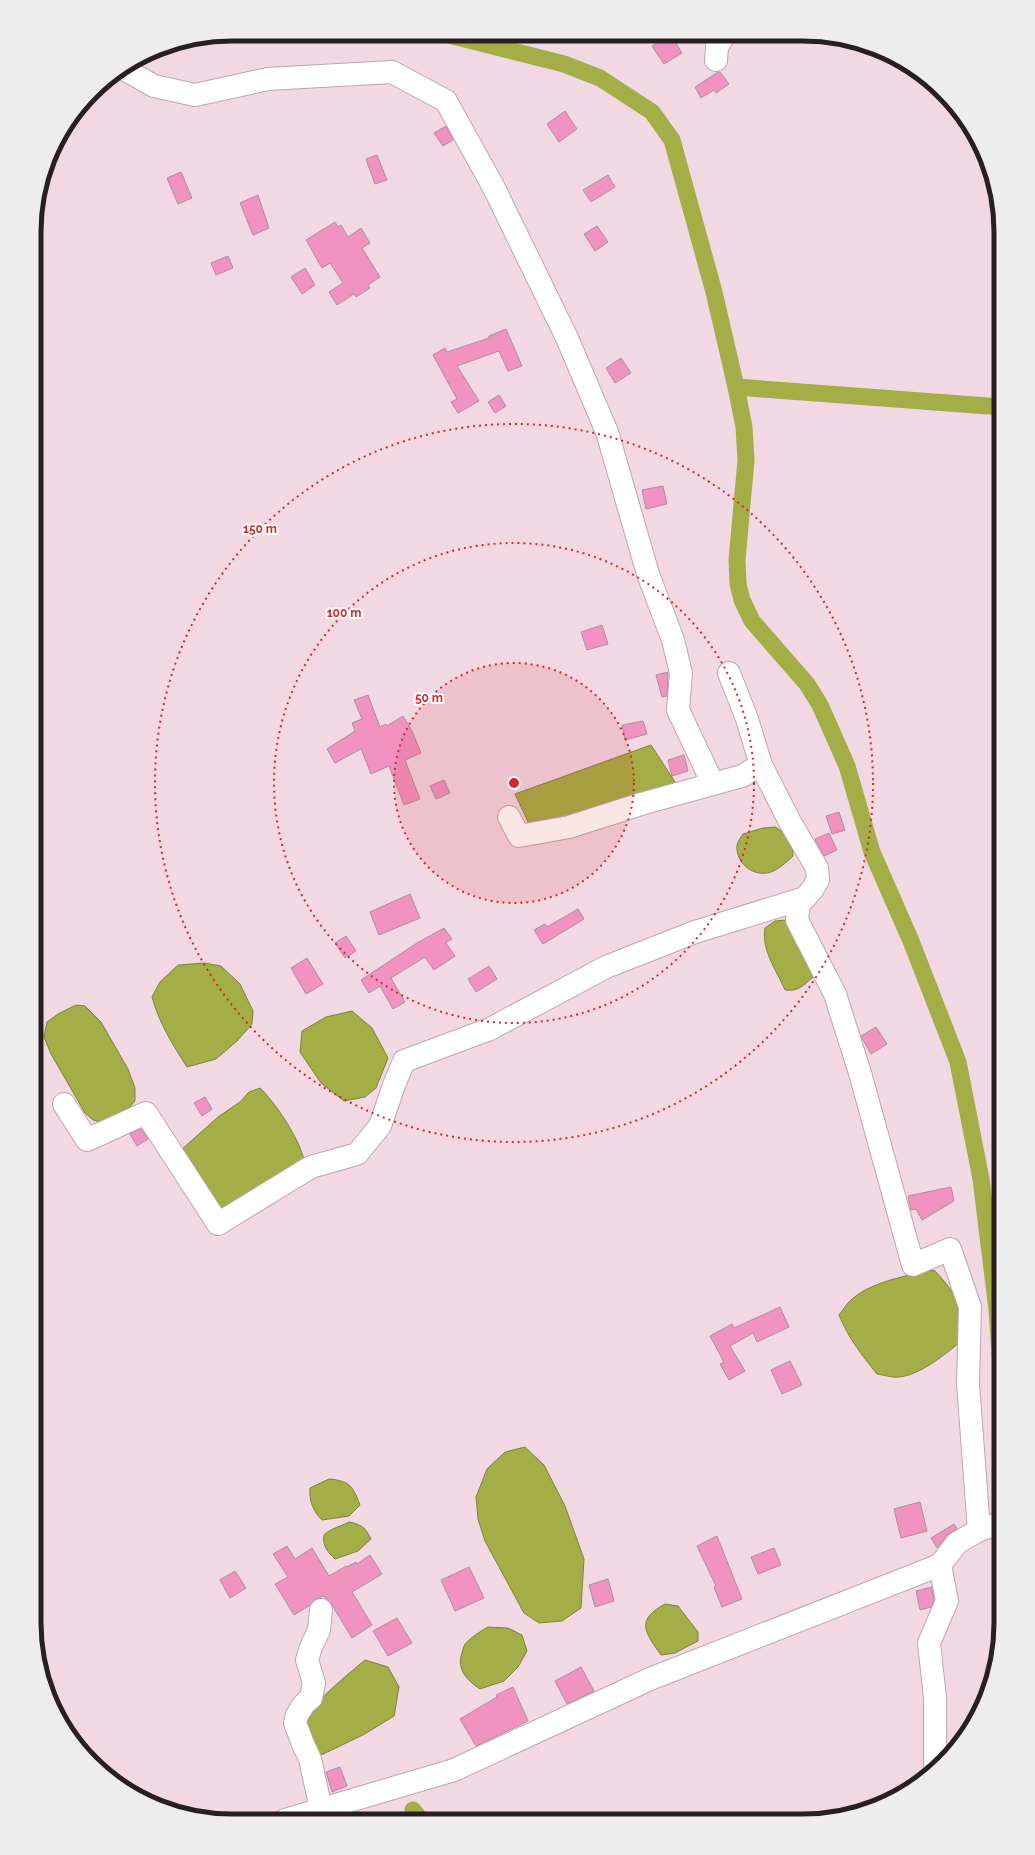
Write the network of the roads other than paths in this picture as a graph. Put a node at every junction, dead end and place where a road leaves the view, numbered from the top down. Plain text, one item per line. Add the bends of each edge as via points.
1 (722, 41) edge
2 (716, 60) dead end
3 (128, 72) edge
4 (729, 673) dead end
5 (761, 766) junction
6 (713, 784) junction
7 (509, 817) dead end
8 (805, 898) junction
9 (64, 1104) dead end
10 (994, 1525) edge
11 (979, 1530) junction
12 (940, 1565) junction
13 (321, 1610) dead end
14 (935, 1761) edge
15 (321, 1809) junction
16 (305, 1814) edge

1 - 2 street
3 - 6 street via 154,86 195,95 268,79 392,72 446,101 501,202 567,338 606,432 648,574 673,640 681,673 678,710
4 - 5 street via 747,719
5 - 6 street via 742,776
5 - 8 street via 816,868 818,880
6 - 7 street via 569,827 519,836
8 - 9 street via 695,932 606,967 490,1029 404,1061 380,1126 357,1154 311,1167 218,1224 146,1113 87,1140
8 - 11 street via 799,904 797,920 835,994 860,1073 913,1265 950,1249 970,1307 968,1384
10 - 11 street
11 - 12 street via 957,1543
12 - 14 street via 947,1601 929,1643 935,1698
12 - 15 street via 650,1680 454,1770
13 - 15 street via 319,1630 310,1647 307,1660 314,1683 311,1698 304,1704 295,1723 310,1759
15 - 16 street

